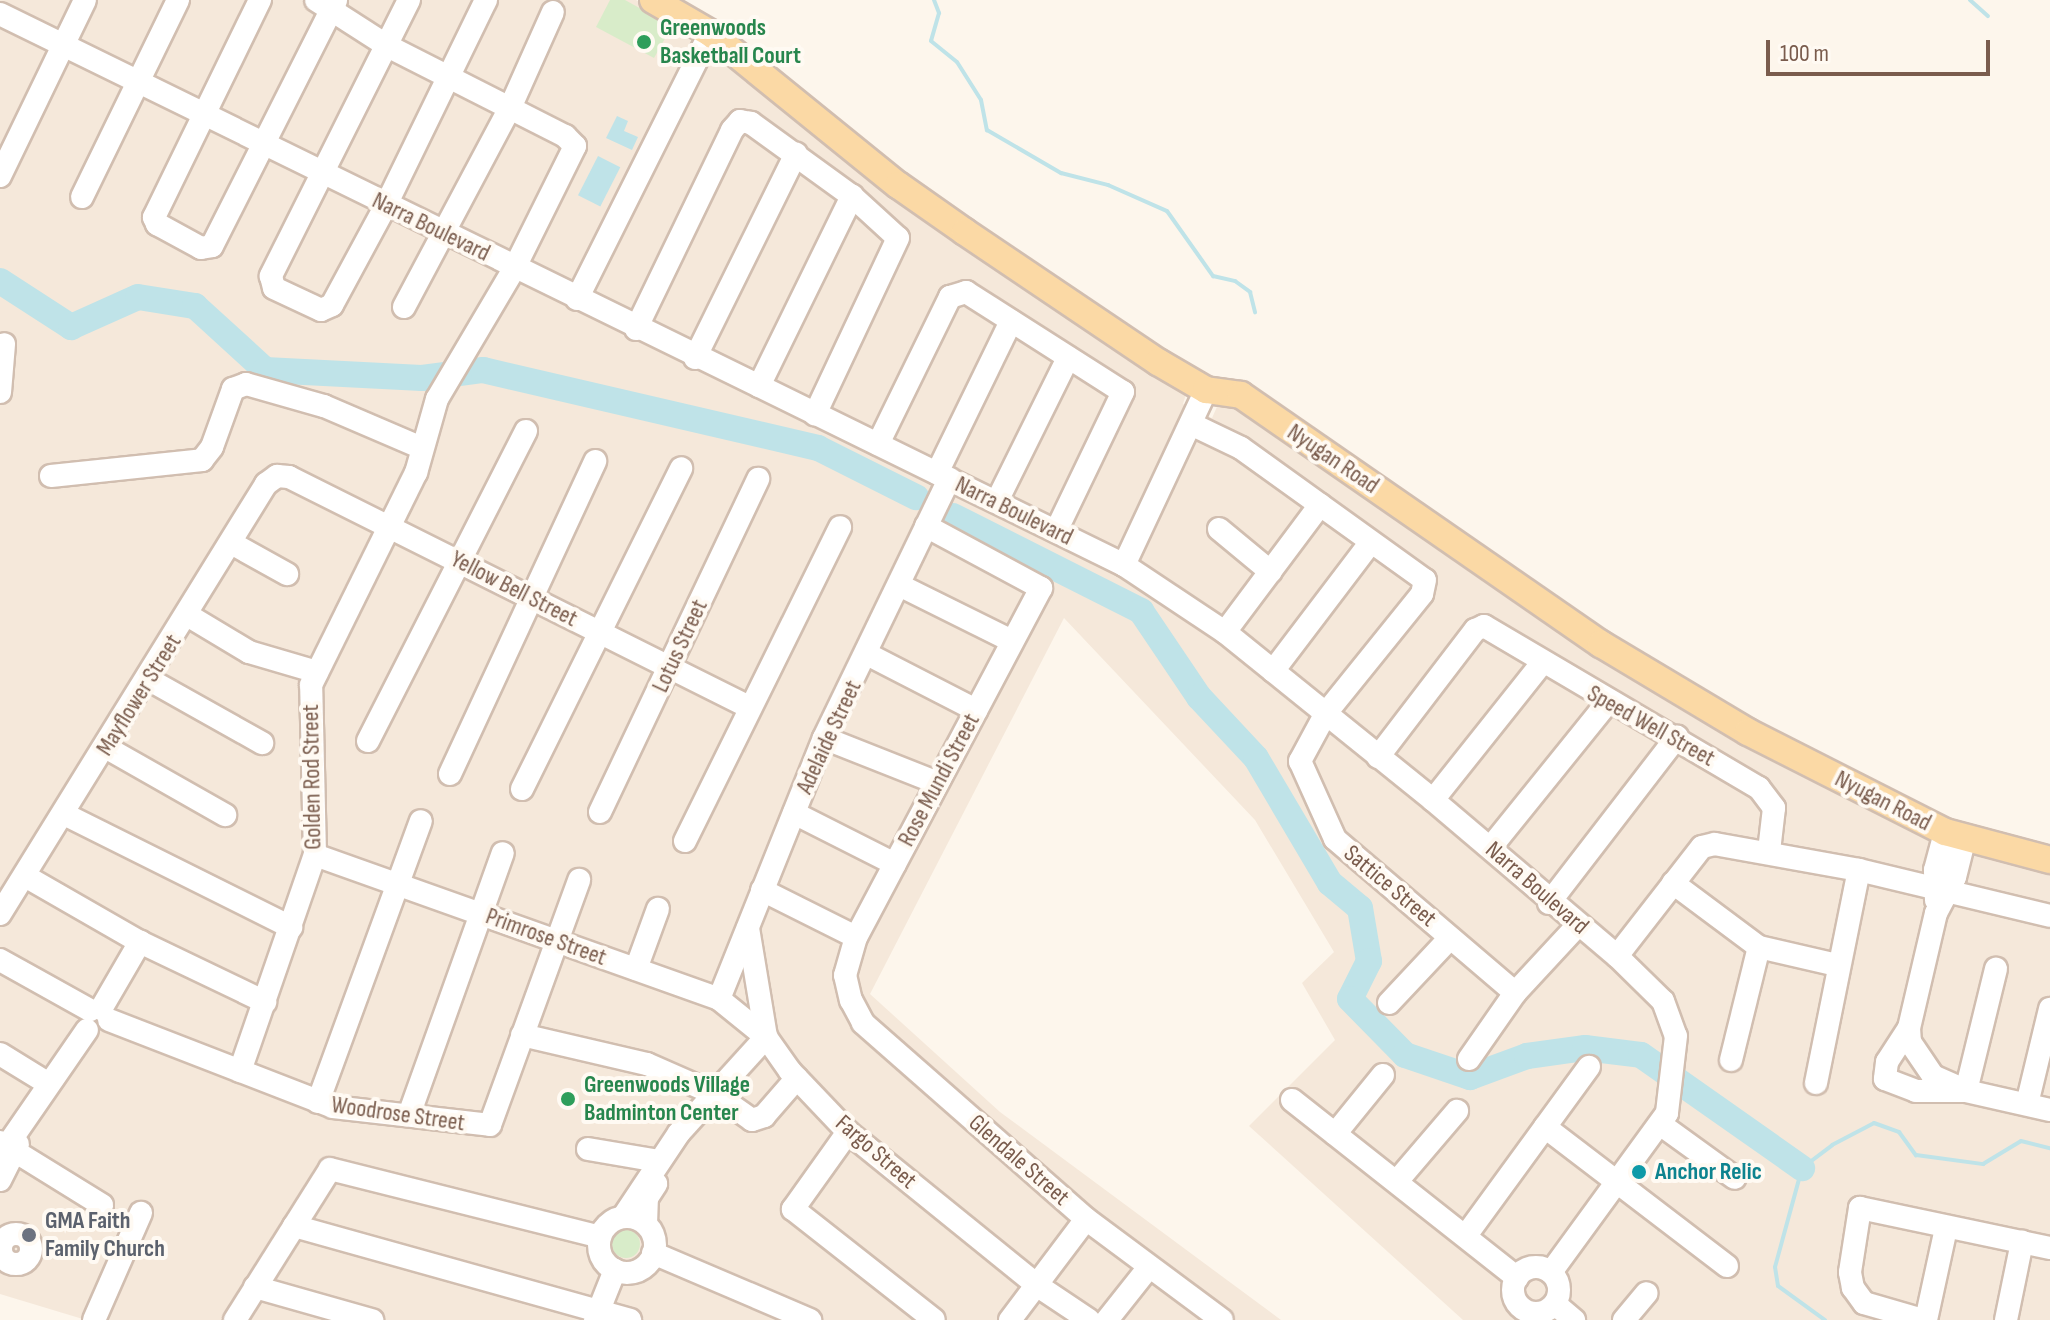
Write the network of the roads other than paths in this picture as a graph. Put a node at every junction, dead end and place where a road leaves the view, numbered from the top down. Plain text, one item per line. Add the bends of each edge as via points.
1 (85, 0) edge
2 (178, 0) edge
3 (260, 0) edge
4 (409, 0) edge
5 (486, 0) edge
6 (653, 0) edge
7 (328, 4) edge
8 (553, 12) dead end
9 (4, 14) edge
10 (710, 33) junction
11 (386, 45) junction
12 (59, 46) junction
13 (448, 77) junction
14 (138, 84) junction
15 (510, 108) junction
16 (206, 113) junction
17 (265, 142) junction
18 (796, 154) junction
19 (323, 171) junction
20 (0, 176) edge
21 (852, 196) junction
22 (82, 197) dead end
23 (386, 205) junction
24 (444, 234) junction
25 (515, 267) junction
26 (577, 299) junction
27 (404, 307) dead end
28 (1011, 321) junction
29 (636, 329) junction
30 (4, 344) dead end
31 (695, 358) junction
32 (1068, 358) junction
33 (759, 386) junction
34 (1206, 390) junction
35 (0, 392) edge
36 (436, 404) junction
37 (815, 414) junction
38 (1191, 424) junction
39 (526, 431) dead end
40 (878, 444) junction
41 (415, 445) junction
42 (595, 461) dead end
43 (681, 468) dead end
44 (51, 476) dead end
45 (277, 476) joint
46 (943, 476) junction
47 (758, 479) dead end
48 (403, 491) junction
49 (997, 501) junction
50 (1320, 505) junction
51 (386, 526) junction
52 (926, 526) junction
53 (840, 527) dead end
54 (1219, 529) dead end
55 (1056, 531) junction
56 (1370, 543) junction
57 (233, 544) junction
58 (462, 562) junction
59 (1124, 565) junction
60 (1271, 572) junction
61 (287, 574) dead end
62 (901, 586) junction
63 (532, 598) junction
64 (189, 616) junction
65 (1225, 632) junction
66 (601, 634) junction
67 (1012, 641) junction
68 (867, 654) junction
69 (1541, 664) junction
70 (670, 667) junction
71 (1273, 671) junction
72 (317, 672) junction
73 (148, 679) junction
74 (1608, 702) junction
75 (749, 707) junction
76 (976, 710) junction
77 (1326, 713) junction
78 (1677, 737) junction
79 (824, 738) junction
80 (368, 741) dead end
81 (262, 743) dead end
82 (107, 748) junction
83 (1378, 757) junction
84 (450, 774) dead end
85 (935, 782) junction
86 (522, 789) dead end
87 (1433, 800) junction
88 (600, 812) dead end
89 (794, 813) junction
90 (64, 814) junction
91 (225, 815) dead end
92 (421, 821) dead end
93 (1955, 835) junction
94 (685, 841) dead end
95 (1491, 847) junction
96 (1769, 851) junction
97 (503, 853) dead end
98 (315, 855) junction
99 (2050, 860) edge
100 (895, 864) junction
101 (1859, 870) junction
102 (25, 876) junction
103 (579, 880) dead end
104 (1673, 883) junction
105 (398, 884) junction
106 (762, 890) junction
107 (1941, 890) junction
108 (1549, 903) junction
109 (658, 909) dead end
110 (0, 914) edge
111 (481, 914) junction
112 (2050, 916) edge
113 (1577, 926) junction
114 (291, 927) junction
115 (748, 927) junction
116 (856, 937) junction
117 (1450, 938) junction
118 (556, 941) junction
119 (140, 942) junction
120 (1759, 947) junction
121 (1617, 956) junction
122 (0, 960) edge
123 (1837, 965) junction
124 (636, 969) junction
125 (1996, 969) dead end
126 (845, 975) joint
127 (1515, 993) junction
128 (719, 999) junction
129 (265, 1002) junction
130 (1389, 1003) dead end
131 (2050, 1009) edge
132 (97, 1017) junction
133 (1909, 1028) junction
134 (522, 1035) junction
135 (770, 1043) junction
136 (0, 1054) edge
137 (1469, 1059) dead end
138 (1731, 1060) dead end
139 (1589, 1067) dead end
140 (240, 1071) junction
141 (1383, 1075) dead end
142 (797, 1078) junction
143 (1816, 1083) dead end
144 (49, 1084) junction
145 (1966, 1091) junction
146 (720, 1098) junction
147 (1292, 1100) dead end
148 (318, 1102) junction
149 (2027, 1104) junction
150 (2050, 1110) edge
151 (1457, 1111) dead end
152 (409, 1115) junction
153 (1664, 1118) junction
154 (1545, 1127) junction
155 (848, 1132) junction
156 (1335, 1134) junction
157 (8, 1146) edge
158 (588, 1149) dead end
159 (658, 1161) junction
160 (1735, 1178) dead end
161 (0, 1180) edge
162 (1398, 1180) junction
163 (1618, 1183) junction
164 (102, 1205) dead end
165 (141, 1213) dead end
166 (623, 1217) junction
167 (1086, 1219) junction
168 (646, 1224) junction
169 (294, 1226) junction
170 (1946, 1228) junction
171 (7, 1230) edge
172 (1467, 1234) junction
173 (600, 1237) junction
174 (2022, 1242) junction
175 (2050, 1248) edge
176 (653, 1253) junction
177 (2, 1263) edge
178 (1727, 1266) dead end
179 (1149, 1267) junction
180 (615, 1270) junction
181 (1551, 1272) junction
182 (1517, 1278) junction
183 (1038, 1286) junction
184 (255, 1287) junction
185 (1647, 1293) dead end
186 (1555, 1304) junction
187 (597, 1315) edge
188 (94, 1320) edge
189 (235, 1320) edge
190 (372, 1320) edge
191 (630, 1320) edge
192 (810, 1320) edge
193 (934, 1320) edge
194 (1010, 1320) edge
195 (1089, 1320) edge
196 (1107, 1320) edge
197 (1222, 1320) edge
198 (1574, 1320) edge
199 (1624, 1320) edge
200 (1925, 1320) edge
201 (2006, 1320) edge

1 - 12 street
2 - 14 street
3 - 16 street
4 - 11 street
5 - 13 street
6 - 10 main road, Nyugan Road
7 - 11 street
7 - 17 street
8 - 15 street
9 - 12 street, Narra Boulevard
10 - 26 street
10 - 34 main road, Nyugan Road via 898,185
11 - 13 street
11 - 19 street
12 - 14 street, Narra Boulevard
12 - 20 street
13 - 15 street
13 - 23 street
14 - 16 street, Narra Boulevard
14 - 22 street
15 - 24 street
15 - 25 street, Golden Rod Street via 575,146
16 - 17 street, Narra Boulevard
16 - 17 street via 154,221 206,249
17 - 19 street, Narra Boulevard
18 - 21 street
18 - 29 street via 740,121
18 - 31 street
19 - 23 street, Narra Boulevard
19 - 23 street via 270,282 327,311
21 - 33 street
21 - 37 street via 898,238
23 - 24 street, Narra Boulevard
24 - 25 street, Narra Boulevard
24 - 27 street
25 - 26 street, Narra Boulevard
25 - 36 street, Golden Rod Street
26 - 29 street, Narra Boulevard
28 - 32 street
28 - 40 street via 966,292 957,292
28 - 46 street, Adelaide Street
29 - 31 street, Narra Boulevard
30 - 35 street
31 - 33 street, Narra Boulevard
32 - 49 street
32 - 55 street via 1123,392
33 - 37 street, Narra Boulevard
34 - 38 street
34 - 93 main road, Nyugan Road via 1241,395 1601,644 1721,716
36 - 41 street, Golden Rod Street
36 - 48 street, Golden Rod Street via 416,473
37 - 40 street, Narra Boulevard
38 - 50 street via 1241,448
38 - 59 street
39 - 58 street
40 - 46 street, Narra Boulevard
41 - 44 street via 324,406 246,384 233,389 202,460
41 - 48 street, Golden Rod Street
42 - 63 street
43 - 66 street
45 - 51 street, Yellow Bell Street via 289,477
45 - 57 street, Mayflower Street via 266,484
46 - 49 street, Narra Boulevard
46 - 52 street, Adelaide Street
47 - 70 street, Lotus Street
48 - 51 street, Golden Rod Street
49 - 55 street, Narra Boulevard
50 - 56 street
50 - 60 street
51 - 58 street, Yellow Bell Street
51 - 72 street, Golden Rod Street
52 - 62 street, Adelaide Street
52 - 67 street, Rose Mundi Street via 1041,588
53 - 75 street
54 - 60 street
55 - 59 street, Narra Boulevard
56 - 71 street
56 - 77 street via 1427,587
57 - 61 street
57 - 64 street, Mayflower Street
58 - 63 street, Yellow Bell Street
58 - 80 street
59 - 65 street, Narra Boulevard
60 - 65 street
62 - 67 street
62 - 68 street, Adelaide Street
63 - 66 street, Yellow Bell Street
63 - 84 street
64 - 72 street via 249,652
64 - 73 street, Mayflower Street
65 - 71 street, Narra Boulevard
66 - 70 street, Yellow Bell Street
66 - 86 street
67 - 76 street, Rose Mundi Street
68 - 76 street
68 - 79 street, Adelaide Street
69 - 74 street, Speed Well Street
69 - 83 street, Speed Well Street via 1484,626 1475,630
69 - 87 street
70 - 75 street, Yellow Bell Street
70 - 88 street, Lotus Street
71 - 77 street, Narra Boulevard
72 - 98 street, Golden Rod Street via 311,685
73 - 81 street
73 - 82 street, Mayflower Street
74 - 78 street, Speed Well Street
74 - 95 street
75 - 94 street
76 - 85 street, Rose Mundi Street
77 - 83 street, Narra Boulevard
77 - 117 street, Sattice Street via 1300,761 1335,839
78 - 96 street, Speed Well Street via 1759,788 1774,808
78 - 108 street
79 - 85 street
79 - 89 street, Adelaide Street
82 - 90 street, Mayflower Street
82 - 91 street
83 - 87 street, Narra Boulevard
85 - 100 street, Rose Mundi Street
87 - 95 street, Narra Boulevard
89 - 100 street
89 - 106 street, Adelaide Street
90 - 102 street, Mayflower Street
90 - 114 street
92 - 105 street
93 - 99 main road, Nyugan Road
93 - 107 street
95 - 108 street, Narra Boulevard
96 - 101 street
96 - 104 street via 1702,847
97 - 111 street
98 - 105 street, Primrose Street
98 - 114 street, Golden Rod Street
100 - 116 street, Rose Mundi Street
101 - 107 street
101 - 123 street
102 - 110 street, Mayflower Street
102 - 119 street
103 - 118 street, Woodrose Street
104 - 120 street
104 - 121 street
105 - 111 street, Primrose Street
105 - 148 street
106 - 115 street, Adelaide Street
106 - 116 street
107 - 112 street
107 - 133 street
108 - 113 street, Narra Boulevard
109 - 124 street
111 - 118 street, Primrose Street
111 - 152 street
113 - 121 street, Narra Boulevard
113 - 127 street
114 - 129 street, Golden Rod Street
115 - 128 street, Adelaide Street
115 - 135 street, Fargo Street
116 - 126 street, Rose Mundi Street
117 - 127 street, Sattice Street
117 - 130 street
118 - 124 street, Primrose Street
118 - 134 street, Woodrose Street
119 - 129 street
119 - 132 street
120 - 123 street
120 - 138 street
121 - 153 street, Narra Boulevard via 1663,1001 1676,1040
122 - 132 street
123 - 143 street
124 - 128 street, Primrose Street
125 - 145 street
126 - 167 street, Glendale Street via 863,1023
127 - 137 street
128 - 135 street, Primrose Street
129 - 140 street, Golden Rod Street
131 - 149 street
132 - 140 street, Woodrose Street
132 - 144 street
133 - 145 street via 1910,1042 1933,1076
133 - 145 street via 1887,1062 1885,1079 1916,1091
134 - 146 street via 647,1064
134 - 152 street, Woodrose Street via 490,1125
135 - 142 street, Fargo Street
135 - 146 street
136 - 144 street
139 - 154 street
140 - 148 street, Woodrose Street
141 - 156 street
142 - 146 street via 764,1116 752,1120
142 - 155 street, Fargo Street
144 - 157 street
145 - 149 street
146 - 159 street
146 - 168 street via 647,1198
147 - 156 street
148 - 152 street, Woodrose Street
149 - 150 street
151 - 162 street
153 - 160 street
153 - 163 street, Narra Boulevard
154 - 163 street
154 - 172 street
155 - 183 street, Fargo Street
155 - 193 street via 793,1209
156 - 162 street
157 - 161 street
157 - 164 street
158 - 159 street
159 - 166 street
162 - 172 street
163 - 178 street
163 - 181 street, Narra Boulevard
165 - 188 street
166 - 168 street
166 - 173 street via 608,1223
167 - 179 street, Glendale Street
167 - 183 street
168 - 176 street via 654,1237
169 - 173 street via 330,1169
169 - 184 street
169 - 187 street
170 - 174 street
170 - 200 street
170 - 200 street via 1860,1208 1850,1272 1853,1288 1864,1303
171 - 177 street
172 - 182 street
173 - 180 street via 600,1253
174 - 175 street
174 - 201 street
176 - 180 street via 642,1268
176 - 192 street
179 - 196 street
179 - 197 street, Glendale Street
180 - 187 street
181 - 182 street via 1533,1267
181 - 186 street via 1558,1281
182 - 186 street via 1513,1287 1519,1306 1537,1314
183 - 194 street
183 - 195 street, Fargo Street
184 - 189 street
184 - 190 street
185 - 199 street
186 - 198 street
187 - 191 street

